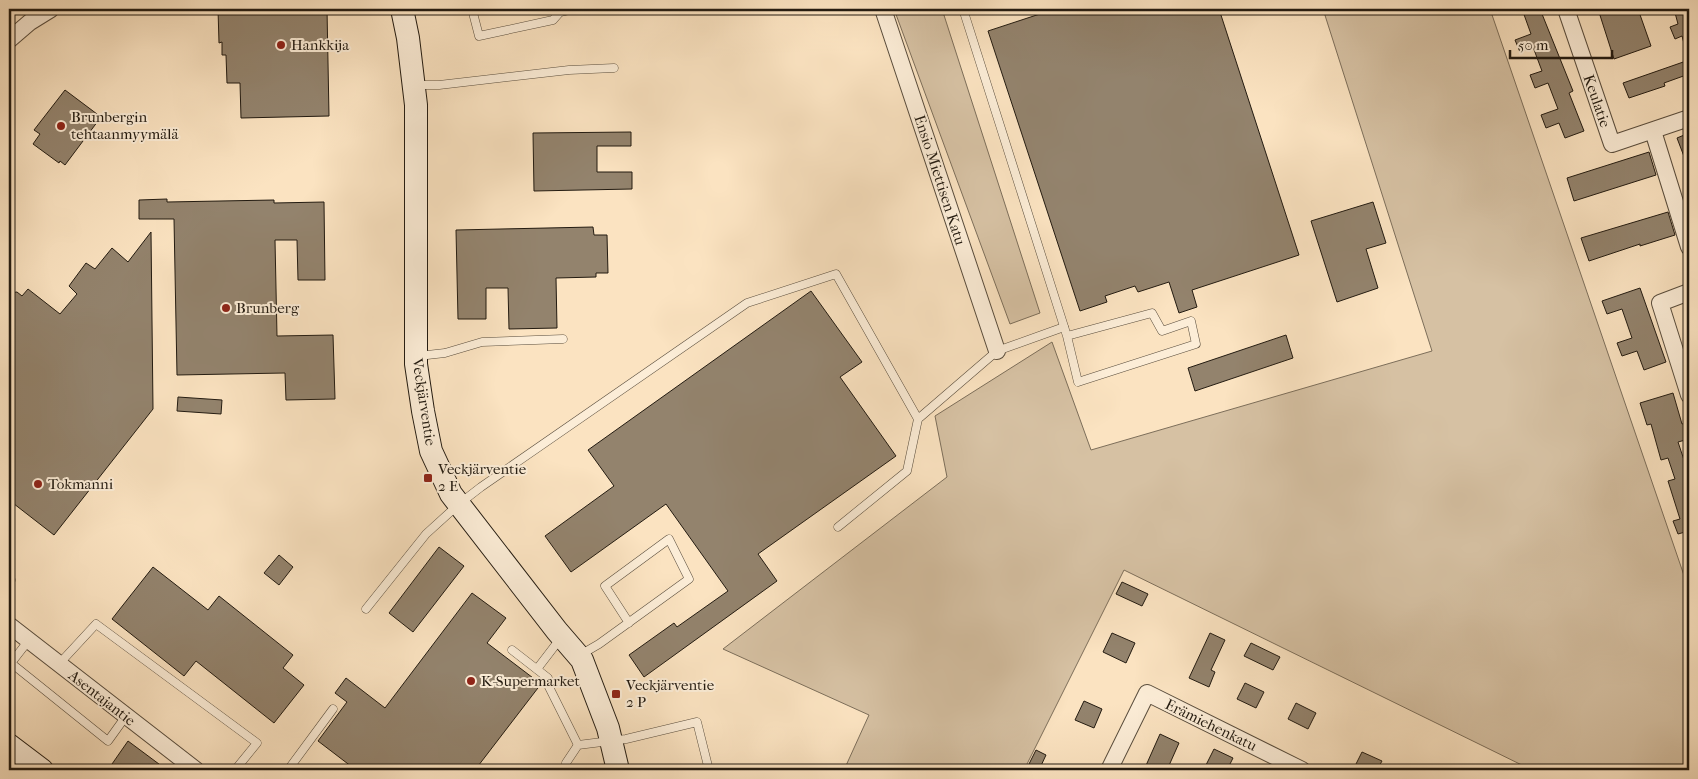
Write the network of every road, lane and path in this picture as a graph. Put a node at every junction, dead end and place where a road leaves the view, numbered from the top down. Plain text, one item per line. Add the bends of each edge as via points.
1 (51, 9) edge
2 (402, 9) edge
3 (472, 9) edge
4 (574, 9) edge
5 (883, 9) edge
6 (963, 9) edge
7 (1566, 9) edge
8 (560, 10) edge
9 (9, 40) edge
10 (614, 68) dead end
11 (415, 85) junction
12 (1689, 118) edge
13 (1653, 130) junction
14 (1685, 219) edge
15 (1689, 247) edge
16 (1689, 292) edge
17 (1064, 327) junction
18 (1067, 336) junction
19 (563, 339) dead end
20 (997, 351) junction
21 (416, 356) junction
22 (1689, 394) edge
23 (918, 419) junction
24 (459, 504) junction
25 (838, 527) dead end
26 (366, 609) dead end
27 (628, 623) junction
28 (9, 625) edge
29 (561, 636) junction
30 (29, 640) junction
31 (512, 650) dead end
32 (579, 656) junction
33 (59, 664) junction
34 (537, 669) junction
35 (333, 709) dead end
36 (126, 716) junction
37 (611, 740) junction
38 (9, 745) edge
39 (578, 745) junction
40 (566, 763) dead end
41 (42, 770) edge
42 (196, 770) edge
43 (235, 770) edge
44 (288, 770) edge
45 (618, 770) edge
46 (709, 770) edge
47 (1109, 770) edge
48 (1302, 770) edge

1 - 9 street
2 - 11 main road, Veckjärventie
3 - 8 lane via 479,36 553,20
4 - 8 lane
5 - 20 street, Ensio Miettisen Katu
6 - 17 lane
7 - 13 street, Keulatie via 1612,144
10 - 11 lane
11 - 21 main road, Veckjärventie
12 - 13 street, Keulatie
13 - 14 street
14 - 15 street
16 - 22 street via 1660,302
17 - 18 lane
17 - 20 lane
18 - 18 lane via 1152,313 1162,331 1191,321 1196,344 1078,382
19 - 21 lane via 482,342 445,353
20 - 23 lane
21 - 24 main road, Veckjärventie via 431,452
23 - 24 lane via 836,274 747,303
23 - 25 lane via 906,471
24 - 26 lane via 426,534
24 - 29 main road, Veckjärventie
27 - 27 lane via 689,579 670,540 605,586
27 - 32 lane
28 - 30 street, Asentajantie
29 - 32 main road, Veckjärventie
29 - 34 lane
30 - 33 street, Asentajantie
30 - 36 lane via 11,663 108,741
31 - 34 lane
32 - 37 main road, Veckjärventie
33 - 36 street, Asentajantie
33 - 43 lane via 96,624 257,743
34 - 39 lane via 548,678 549,687
35 - 44 lane
36 - 42 street, Asentajantie
37 - 39 lane
37 - 45 main road, Veckjärventie
37 - 46 lane via 697,722
38 - 41 main road
39 - 40 lane
47 - 48 street, Erämiehenkatu via 1147,693

